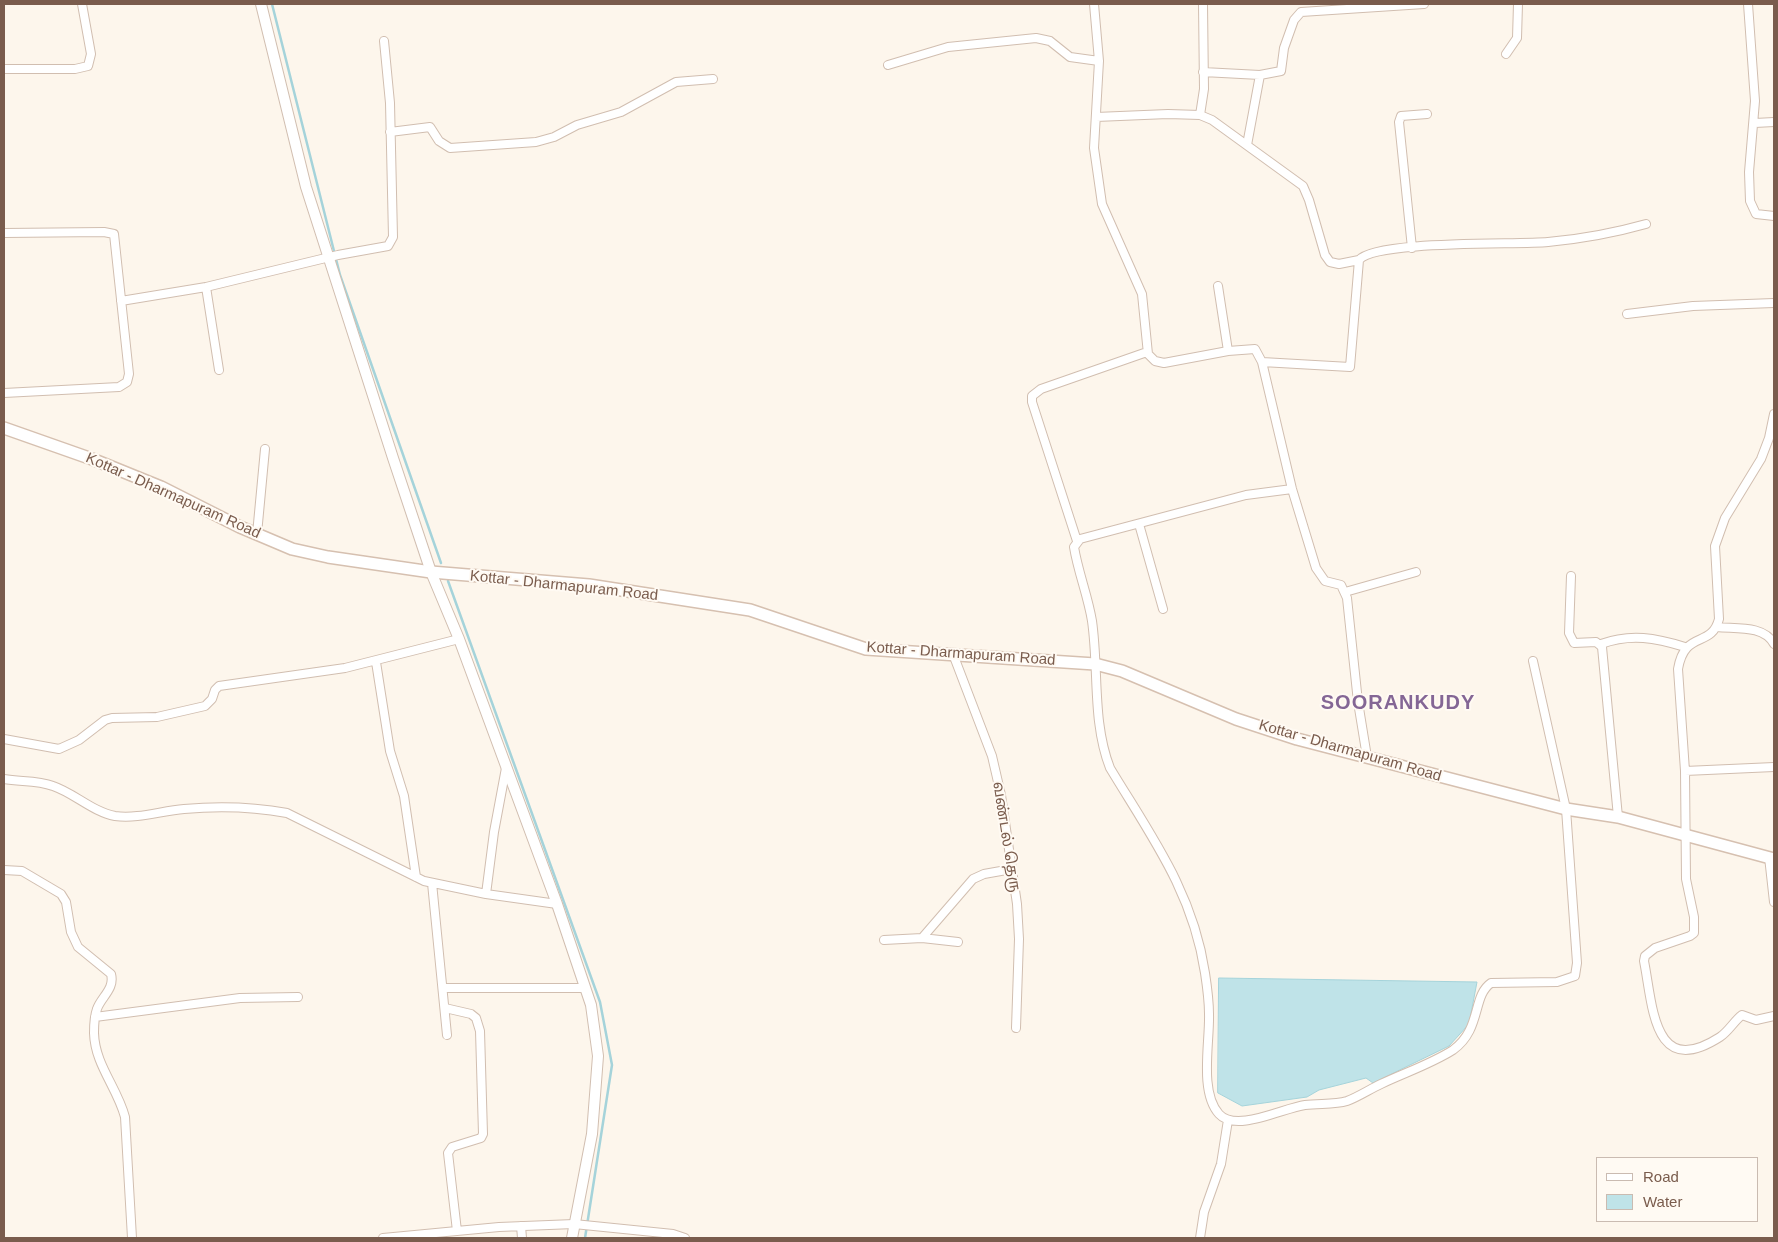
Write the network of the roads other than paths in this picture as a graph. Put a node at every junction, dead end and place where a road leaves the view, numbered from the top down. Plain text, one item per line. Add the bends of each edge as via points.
1 (82, 4) edge
2 (261, 4) edge
3 (1094, 4) edge
4 (1203, 4) edge
5 (1424, 4) edge
6 (1518, 4) edge
7 (1748, 4) edge
8 (384, 42) dead end
9 (1506, 54) dead end
10 (1099, 61) junction
11 (888, 65) dead end
12 (4, 69) edge
13 (1204, 72) junction
14 (1260, 75) junction
15 (713, 78) dead end
16 (1428, 114) dead end
17 (1200, 115) junction
18 (1096, 117) junction
19 (1774, 122) edge
20 (1755, 123) junction
21 (390, 132) junction
22 (1247, 145) junction
23 (1774, 216) edge
24 (1646, 224) dead end
25 (4, 233) edge
26 (1412, 248) junction
27 (332, 256) junction
28 (1359, 260) junction
29 (1218, 286) dead end
30 (206, 287) junction
31 (121, 301) junction
32 (1774, 303) edge
33 (1626, 314) dead end
34 (1228, 351) junction
35 (1148, 352) junction
36 (1262, 362) junction
37 (219, 370) dead end
38 (4, 393) edge
39 (1774, 414) edge
40 (4, 428) edge
41 (265, 448) dead end
42 (1292, 489) junction
43 (1139, 524) junction
44 (257, 534) junction
45 (1077, 541) junction
46 (431, 572) junction
47 (1416, 572) dead end
48 (1571, 576) dead end
49 (1345, 592) junction
50 (1163, 609) dead end
51 (1717, 627) junction
52 (459, 639) junction
53 (1601, 644) junction
54 (1774, 644) edge
55 (1685, 647) junction
56 (953, 654) junction
57 (1533, 661) dead end
58 (376, 662) junction
59 (1095, 664) junction
60 (4, 739) edge
61 (1367, 757) junction
62 (1774, 767) edge
63 (506, 768) junction
64 (1685, 771) junction
65 (4, 779) edge
66 (1566, 809) junction
67 (1618, 817) junction
68 (1686, 837) junction
69 (1772, 858) edge
70 (1012, 869) junction
71 (4, 870) edge
72 (416, 877) junction
73 (432, 883) junction
74 (486, 894) junction
75 (1774, 902) edge
76 (557, 904) junction
77 (922, 938) junction
78 (884, 940) dead end
79 (958, 942) dead end
80 (444, 988) junction
81 (585, 988) junction
82 (298, 997) dead end
83 (445, 1008) junction
84 (95, 1016) junction
85 (1774, 1016) edge
86 (1016, 1028) dead end
87 (447, 1035) dead end
88 (1228, 1120) junction
89 (581, 1225) junction
90 (521, 1226) junction
91 (457, 1231) junction
92 (132, 1238) edge
93 (383, 1238) edge
94 (522, 1238) edge
95 (572, 1238) edge
96 (685, 1238) edge
97 (1200, 1238) edge

1 - 12 street via 91,54 88,66 75,69
2 - 27 street via 306,187
3 - 10 street
4 - 13 street
5 - 14 street via 1301,12 1294,20 1284,48 1281,70
6 - 9 street via 1517,38
7 - 20 street
8 - 21 street
10 - 11 street via 1070,57 1050,41 1036,38 948,47
10 - 18 street
13 - 14 street
13 - 17 street
14 - 22 street
15 - 21 street via 676,82 621,112 536,142 450,148 430,127
16 - 26 street via 1401,116 1398,122
17 - 18 street
17 - 22 street
18 - 35 street via 1094,148 1102,204 1142,294
19 - 20 street
20 - 23 street via 1749,172 1750,201 1756,214
21 - 27 street via 392,241 386,247
22 - 28 street via 1296,179 1306,190 1325,255 1330,262 1339,264
24 - 26 street via 1616,232 1546,242
25 - 31 street via 114,234
26 - 28 street via 1371,253
27 - 30 street
27 - 46 street
28 - 36 street via 1350,367
29 - 34 street
30 - 31 street
30 - 37 street
31 - 38 street via 128,374 124,385
32 - 33 street via 1693,306
34 - 35 street via 1164,363 1155,361
34 - 36 street via 1255,349
35 - 45 street via 1041,389 1032,396
36 - 42 street
39 - 51 street via 1761,459 1725,518 1715,546 1720,619
40 - 44 main road, Kottar - Dharmapuram Road via 92,458 161,487
41 - 44 street
42 - 43 street via 1246,495
42 - 49 street via 1320,575 1325,581 1341,585
43 - 45 street
43 - 50 street
44 - 46 main road, Kottar - Dharmapuram Road via 292,549 328,557
45 - 59 street via 1074,549 1092,620
46 - 52 street
46 - 56 main road, Kottar - Dharmapuram Road via 589,585 750,610 866,649
47 - 49 street
48 - 53 street via 1571,639 1574,643
49 - 61 street
51 - 54 street via 1761,631
51 - 55 street via 1710,635
52 - 58 street
52 - 63 street
53 - 55 street via 1655,637
53 - 67 street
55 - 64 street via 1680,655 1677,685
56 - 59 main road, Kottar - Dharmapuram Road
56 - 70 street, வண்டல் தெரு via 992,756
57 - 66 street
58 - 60 street via 219,686 205,706 157,717 105,720 79,740 59,749
58 - 72 street via 390,751 404,796
59 - 61 main road, Kottar - Dharmapuram Road via 1122,671 1236,719
59 - 88 street via 1100,732 1106,757 1161,849 1188,905 1205,971 1207,1081 1210,1097 1220,1116
61 - 66 main road, Kottar - Dharmapuram Road
62 - 64 street
63 - 74 street
63 - 76 street
64 - 68 street
65 - 72 street via 52,785 115,816 184,809 238,808 287,813
66 - 67 main road, Kottar - Dharmapuram Road
66 - 88 street via 1577,964 1575,976 1557,982 1491,983 1483,992 1473,1026 1460,1044 1436,1059 1347,1100 1305,1105 1246,1121
67 - 68 main road, Kottar - Dharmapuram Road
68 - 69 main road, Kottar - Dharmapuram Road
68 - 85 street via 1686,879 1695,927 1690,936 1655,948 1644,956 1655,1023 1664,1040 1673,1048 1688,1051 1722,1036 1742,1015 1756,1020
69 - 75 street
70 - 77 street via 972,879
70 - 86 street, வண்டல் தெரு via 1019,939
71 - 84 street via 22,871 64,897 71,932 78,947 111,974 111,985
72 - 73 street
73 - 74 street
73 - 80 street
74 - 76 street
76 - 81 street
77 - 78 street
77 - 79 street
80 - 81 street
80 - 83 street
81 - 89 street via 591,1006 598,1056
82 - 84 street via 240,998
83 - 87 street
83 - 91 street via 471,1014 476,1018 480,1032 483,1134 481,1138 452,1147 448,1153
84 - 92 street via 96,1050 125,1116
88 - 97 street via 1221,1164 1204,1212
89 - 90 street
89 - 95 street
89 - 96 street
90 - 91 street
90 - 94 street
91 - 93 street

